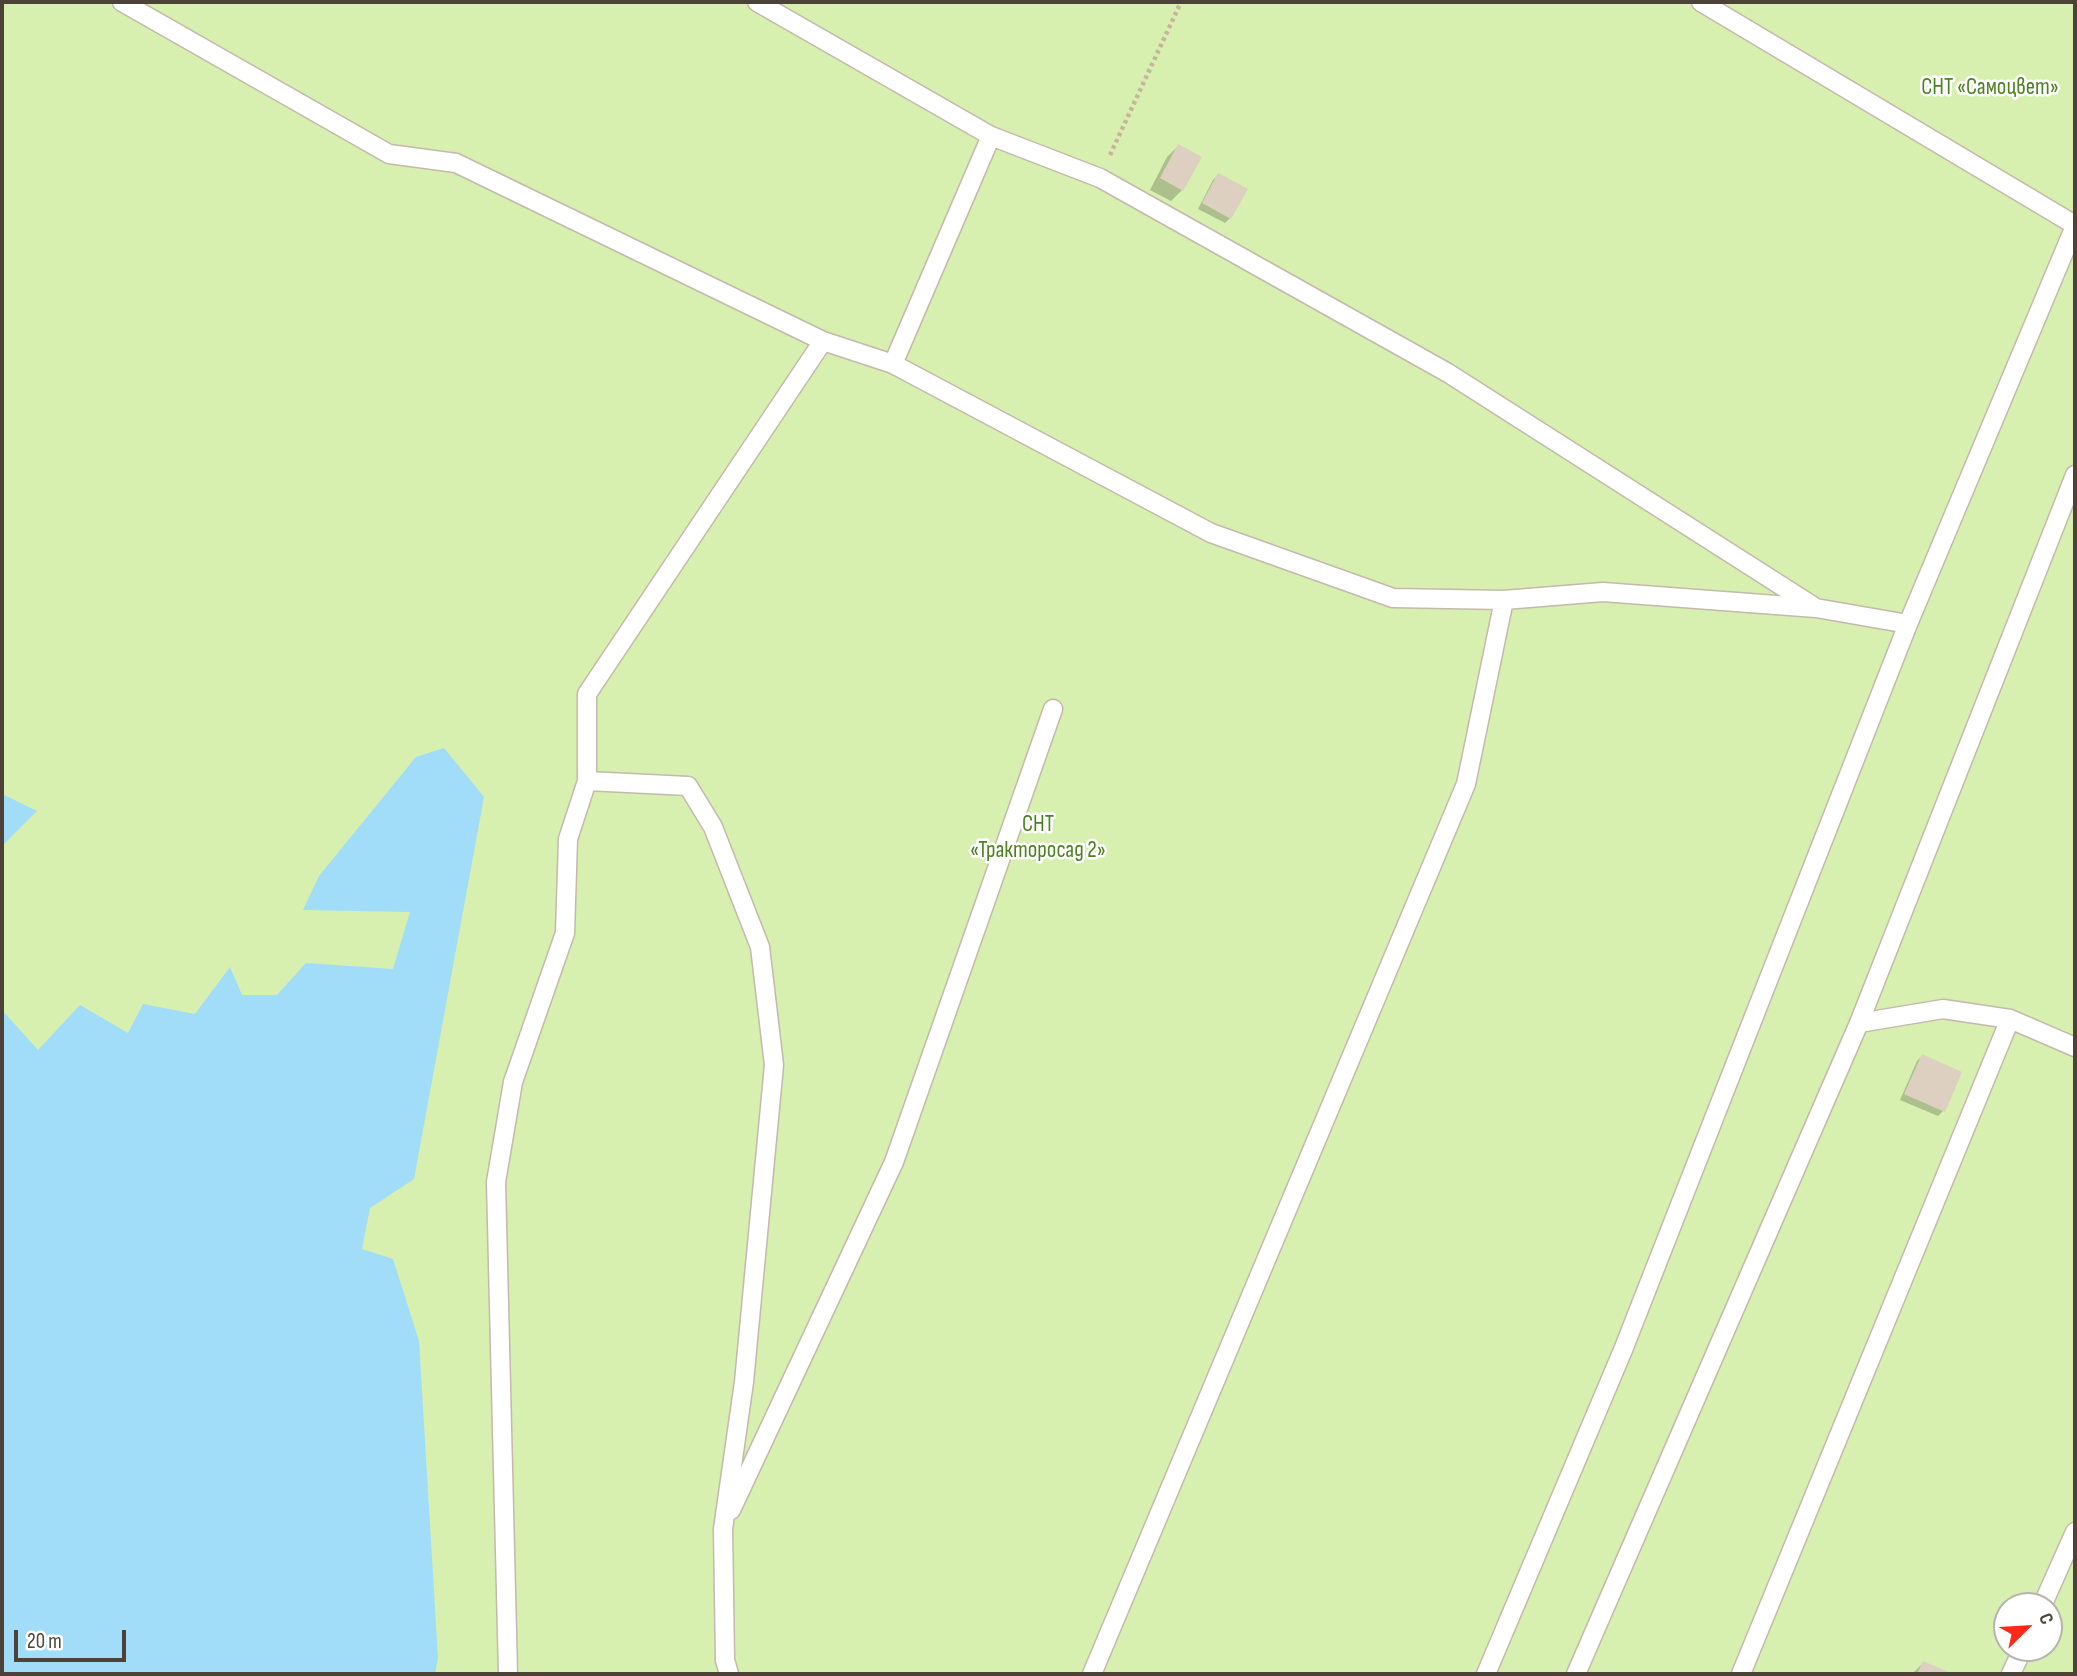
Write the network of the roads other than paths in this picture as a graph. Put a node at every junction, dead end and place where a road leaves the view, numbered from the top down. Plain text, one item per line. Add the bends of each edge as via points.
1 (122, 2) edge
2 (757, 2) edge
3 (1701, 2) edge
4 (992, 136) junction
5 (2075, 225) edge
6 (822, 341) junction
7 (893, 364) junction
8 (2075, 475) edge
9 (1504, 600) junction
10 (1816, 608) junction
11 (1908, 624) junction
12 (1054, 709) dead end
13 (587, 781) junction
14 (2010, 1018) junction
15 (1859, 1023) junction
16 (2075, 1047) edge
17 (723, 1529) junction
18 (2075, 1532) edge
19 (2048, 1592) edge
20 (509, 1674) edge
21 (729, 1674) edge
22 (1092, 1674) edge
23 (1486, 1674) edge
24 (1576, 1674) edge
25 (1741, 1674) edge

1 - 6 lane via 389,154 456,163
2 - 4 lane
3 - 5 lane
4 - 7 lane
4 - 10 lane via 1100,178 1448,373
5 - 11 lane
6 - 7 lane
6 - 13 lane via 587,694
7 - 9 lane via 1211,533 1393,598
8 - 15 lane
9 - 10 lane via 1603,592
9 - 22 lane via 1466,784
10 - 11 lane
11 - 23 lane via 1623,1350
12 - 17 lane via 894,1162
13 - 17 lane via 688,786 713,827 760,947 774,1065 744,1382
13 - 20 lane via 568,839 565,933 513,1082 496,1182
14 - 15 lane via 1944,1009
14 - 16 lane
14 - 25 lane
15 - 24 lane
17 - 21 lane
18 - 19 lane

